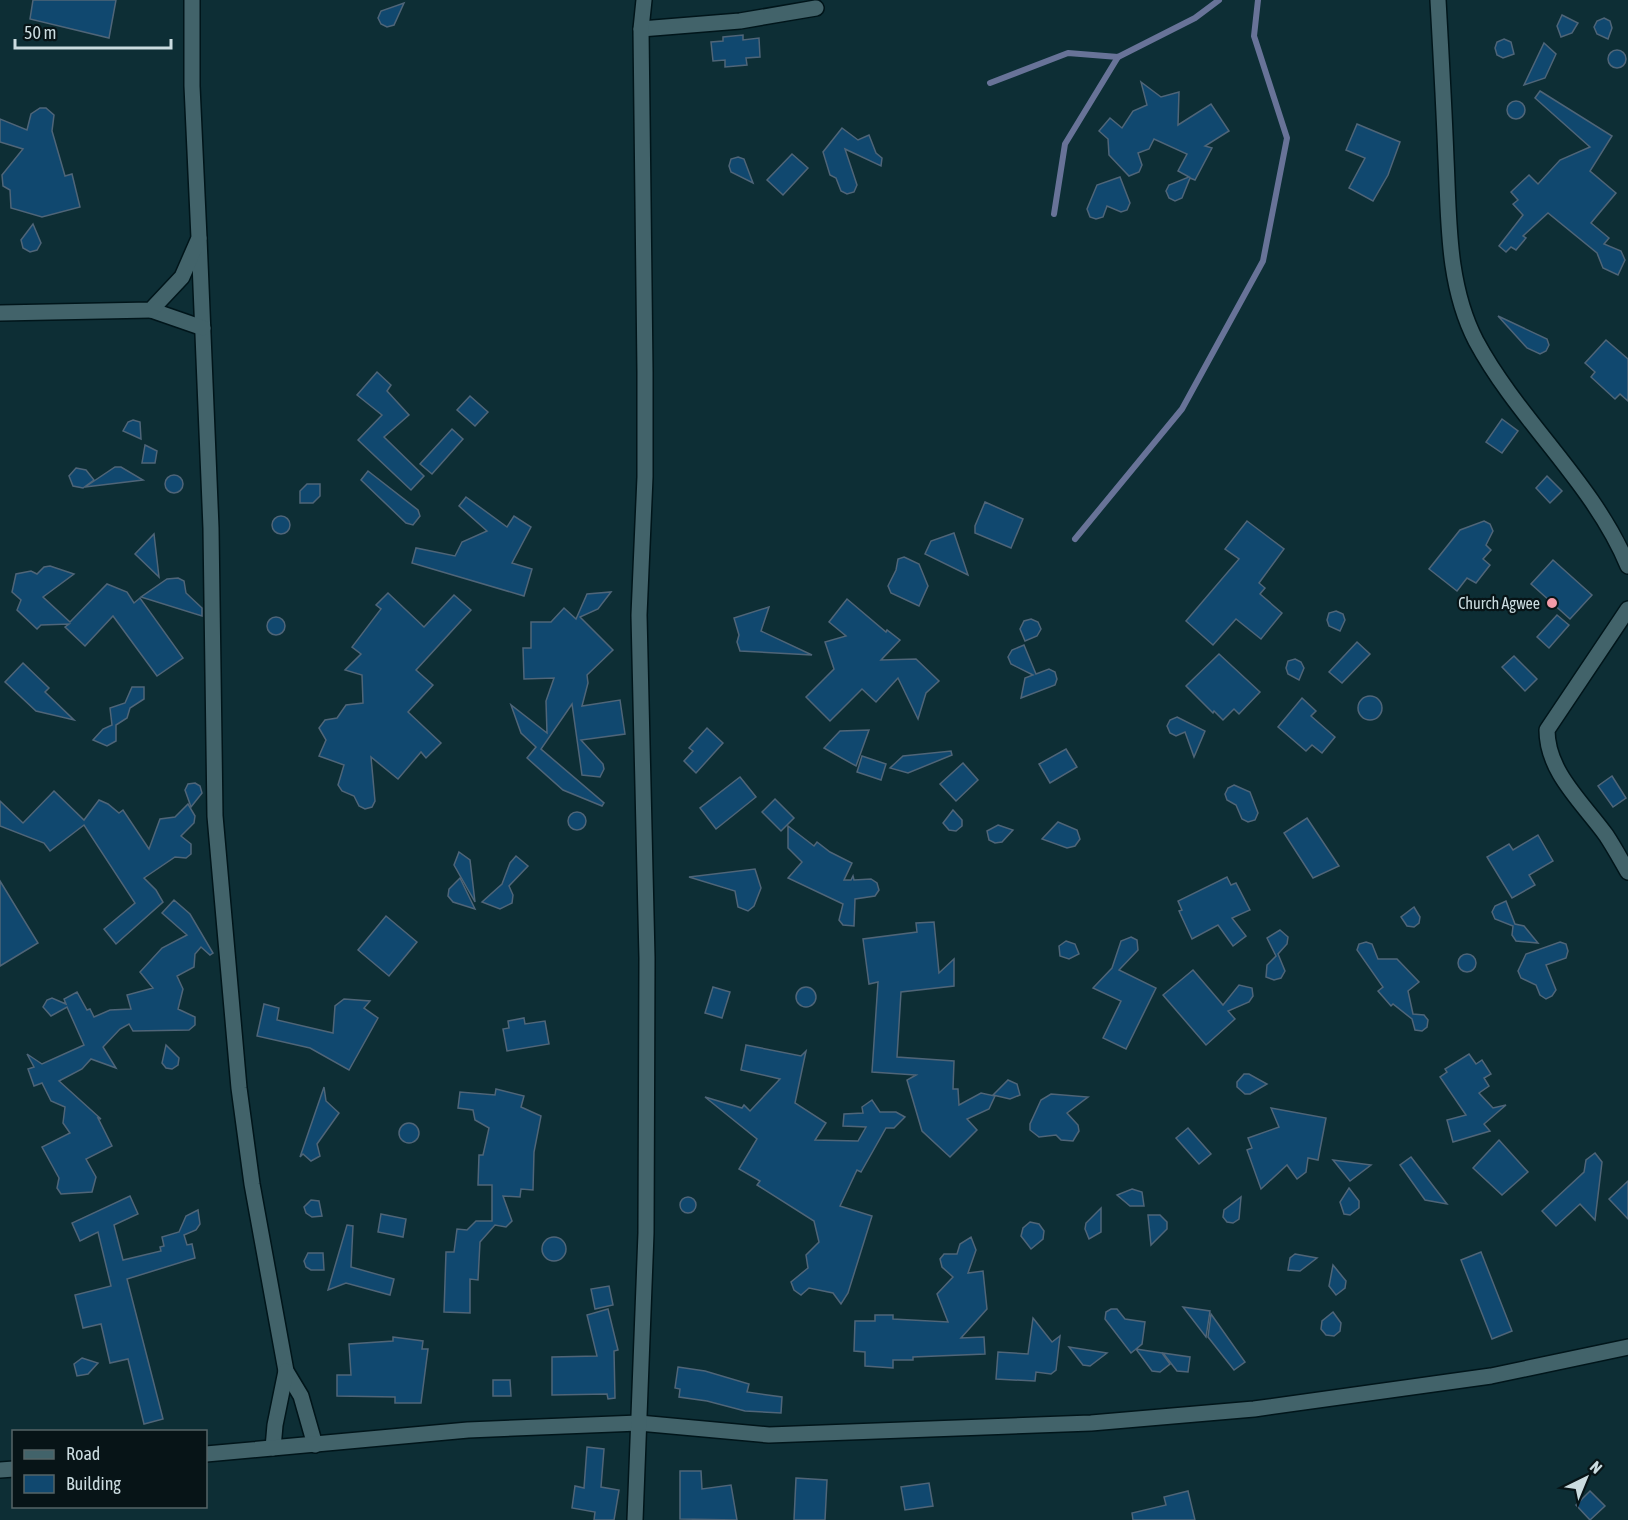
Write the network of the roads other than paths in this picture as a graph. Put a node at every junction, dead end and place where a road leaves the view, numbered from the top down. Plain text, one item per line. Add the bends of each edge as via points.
1 (192, 0) edge
2 (644, 0) edge
3 (1438, 0) edge
4 (816, 8) dead end
5 (640, 29) junction
6 (199, 238) junction
7 (151, 310) junction
8 (0, 313) edge
9 (203, 328) junction
10 (1628, 566) edge
11 (1628, 609) edge
12 (1628, 872) edge
13 (1628, 1347) edge
14 (286, 1371) junction
15 (639, 1423) junction
16 (315, 1445) junction
17 (273, 1448) junction
18 (207, 1454) edge
19 (635, 1520) edge

1 - 6 street
2 - 5 street
3 - 10 street via 1450,236 1455,283 1464,312 1488,362 1597,509
4 - 5 street via 740,21
5 - 15 street via 645,384 639,615 647,970 646,1233
6 - 7 street via 182,277
6 - 9 street
7 - 8 street
7 - 9 street
9 - 14 street via 216,828 243,1120
11 - 12 street via 1547,730 1556,769 1608,837
13 - 15 street via 1491,1376 1254,1409 1091,1423 769,1435
14 - 16 street via 302,1396
14 - 17 street
15 - 16 street via 468,1430
15 - 19 street
16 - 17 street
17 - 18 street

